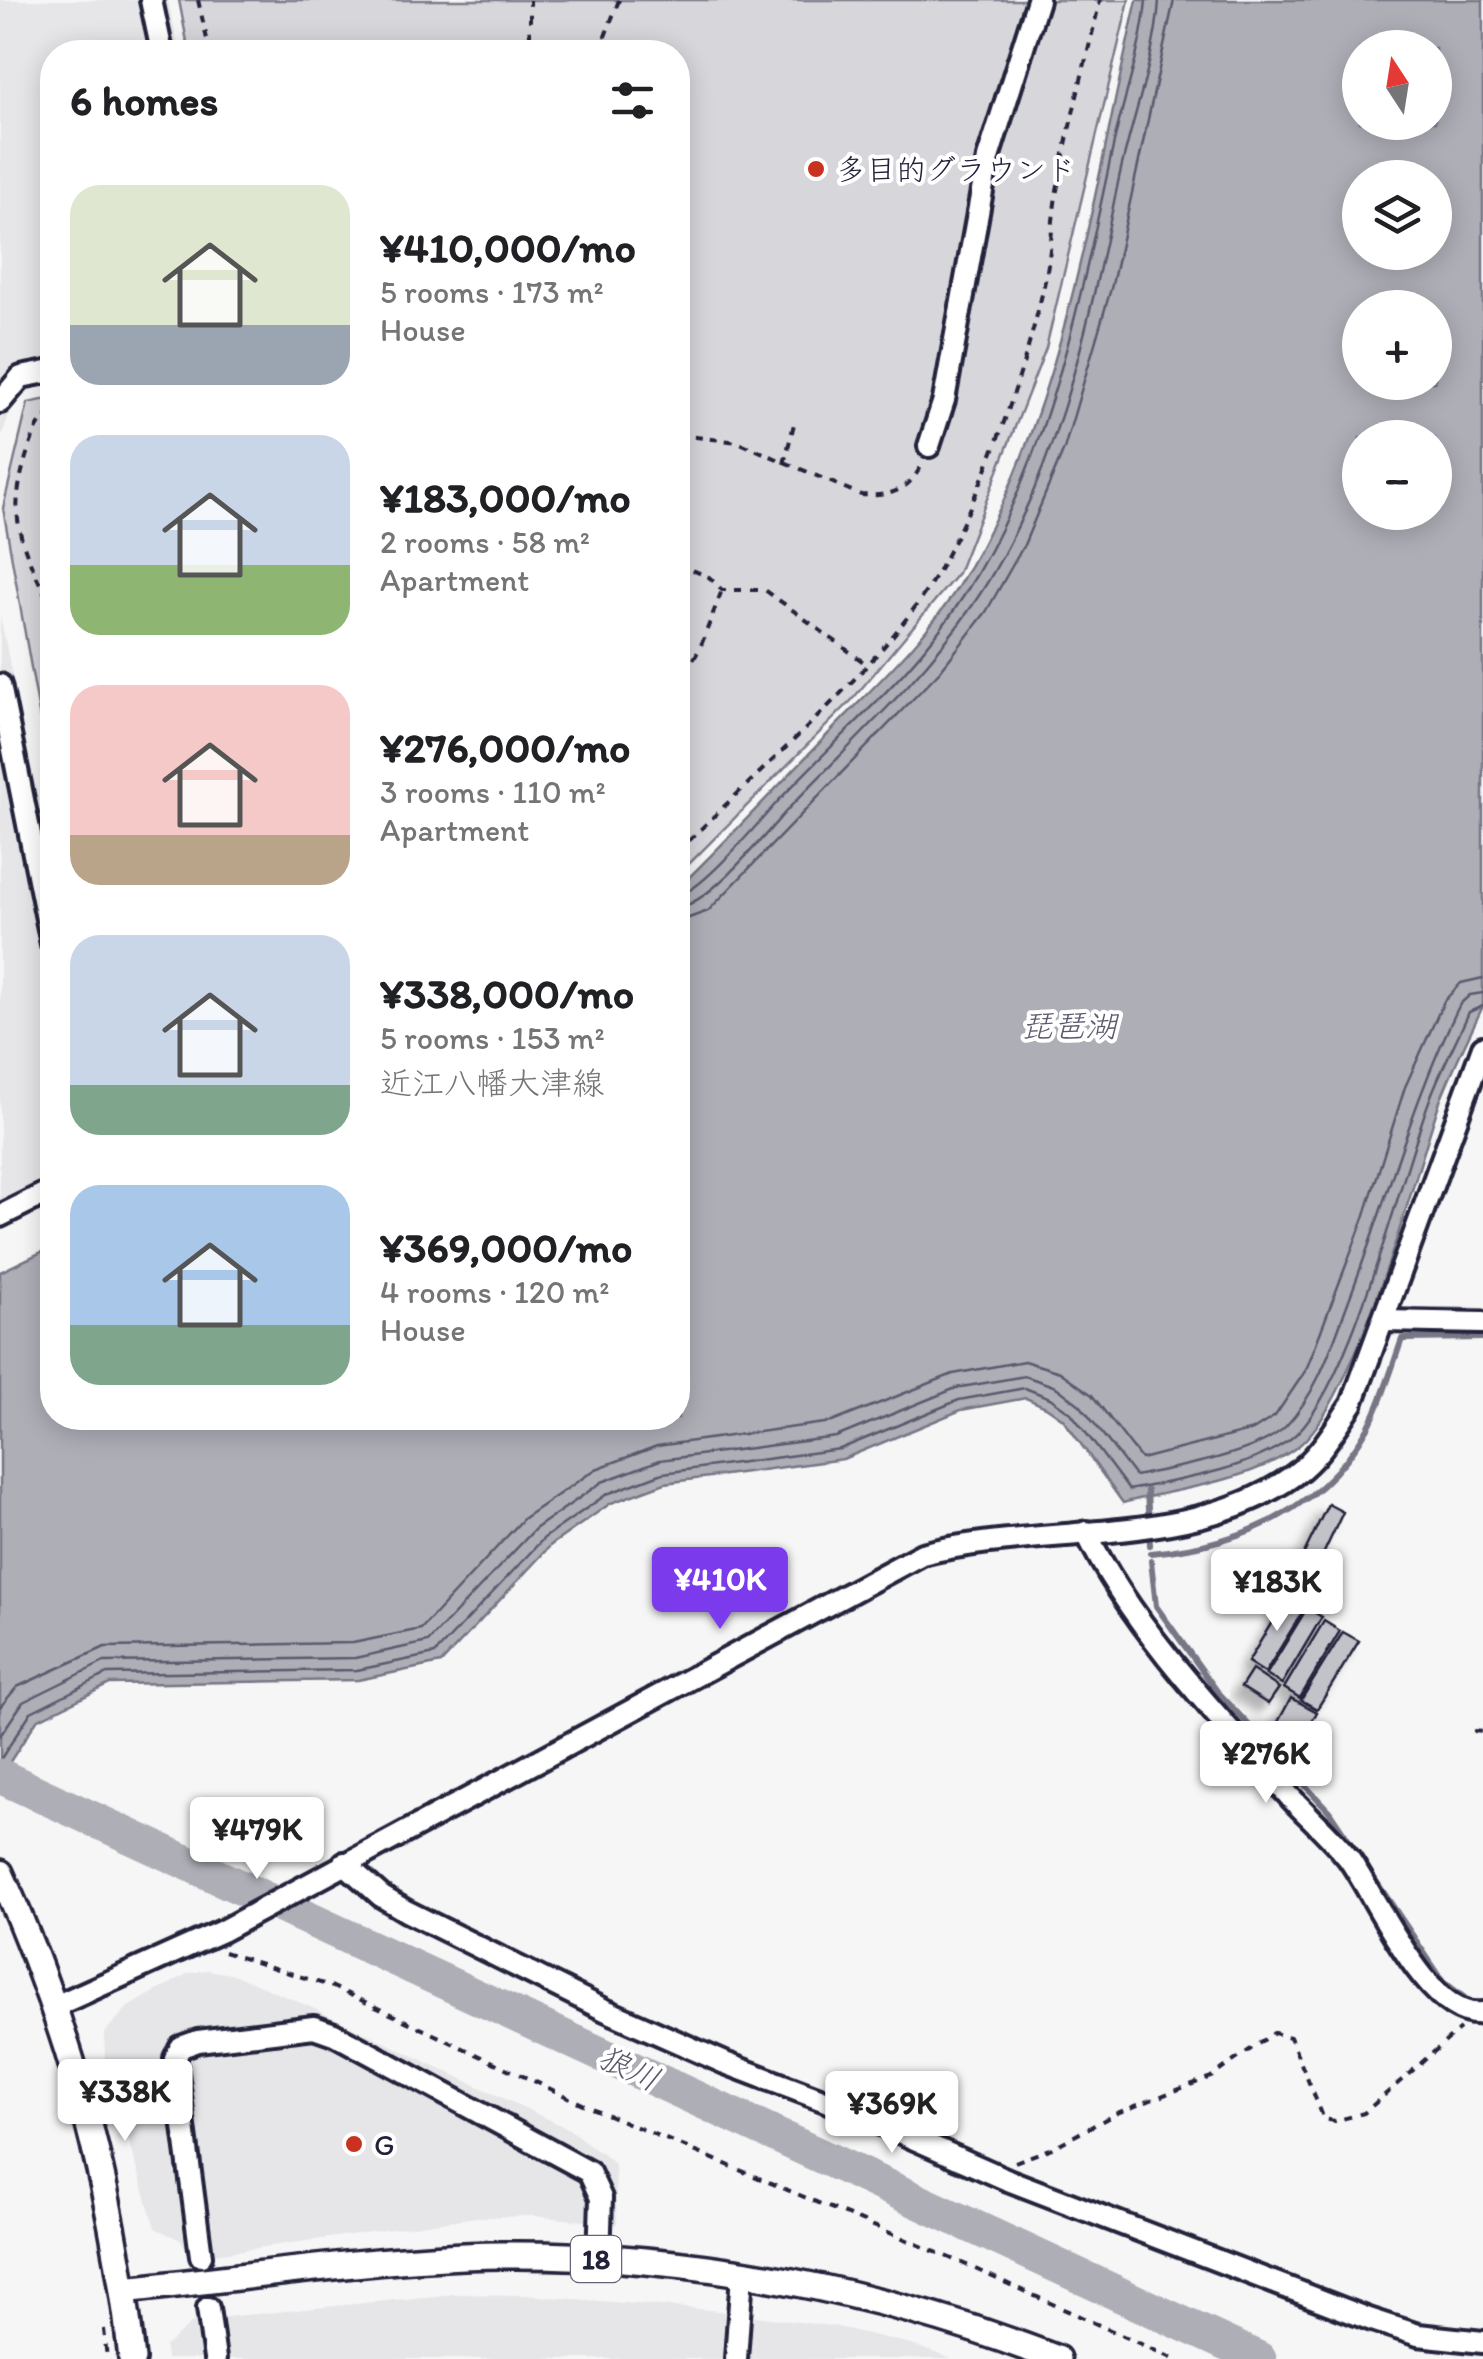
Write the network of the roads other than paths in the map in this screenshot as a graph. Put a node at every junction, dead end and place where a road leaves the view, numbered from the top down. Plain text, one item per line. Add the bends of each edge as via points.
1 (151, 0) edge
2 (1038, 0) edge
3 (159, 40) edge
4 (40, 373) edge
5 (0, 402) edge
6 (929, 446) road end
7 (0, 684) edge
8 (40, 884) edge
9 (1483, 1047) edge
10 (40, 1196) edge
11 (0, 1216) edge
12 (1384, 1321) junction
13 (1483, 1323) edge
14 (1086, 1532) junction
15 (344, 1863) junction
16 (0, 1874) edge
17 (53, 2006) junction
18 (1477, 2014) edge
19 (202, 2256) dead end
20 (599, 2259) junction
21 (742, 2274) junction
22 (124, 2290) junction
23 (208, 2308) dead end
24 (1483, 2342) edge
25 (132, 2359) edge
26 (214, 2359) edge
27 (736, 2359) edge
28 (1057, 2359) edge

1 - 3 street
2 - 6 street via 988,158 944,400
4 - 5 street via 21,377
7 - 8 street
9 - 12 street
10 - 11 street
12 - 13 street
12 - 14 street via 1352,1404 1297,1474 1215,1516
14 - 15 street via 978,1540 922,1554
14 - 18 street via 1132,1606 1347,1856 1430,1985 1452,2008
15 - 17 street via 202,1941
15 - 24 street via 406,1911 605,2010 1008,2180 1369,2319 1418,2335
16 - 17 main road
17 - 22 main road via 102,2164
19 - 20 street via 175,2070 180,2046 314,2027 589,2172 602,2198
20 - 21 main road, 18
20 - 22 main road, 18 via 462,2258
21 - 27 street
21 - 28 main road, 18 via 880,2302
22 - 25 main road
23 - 26 street

